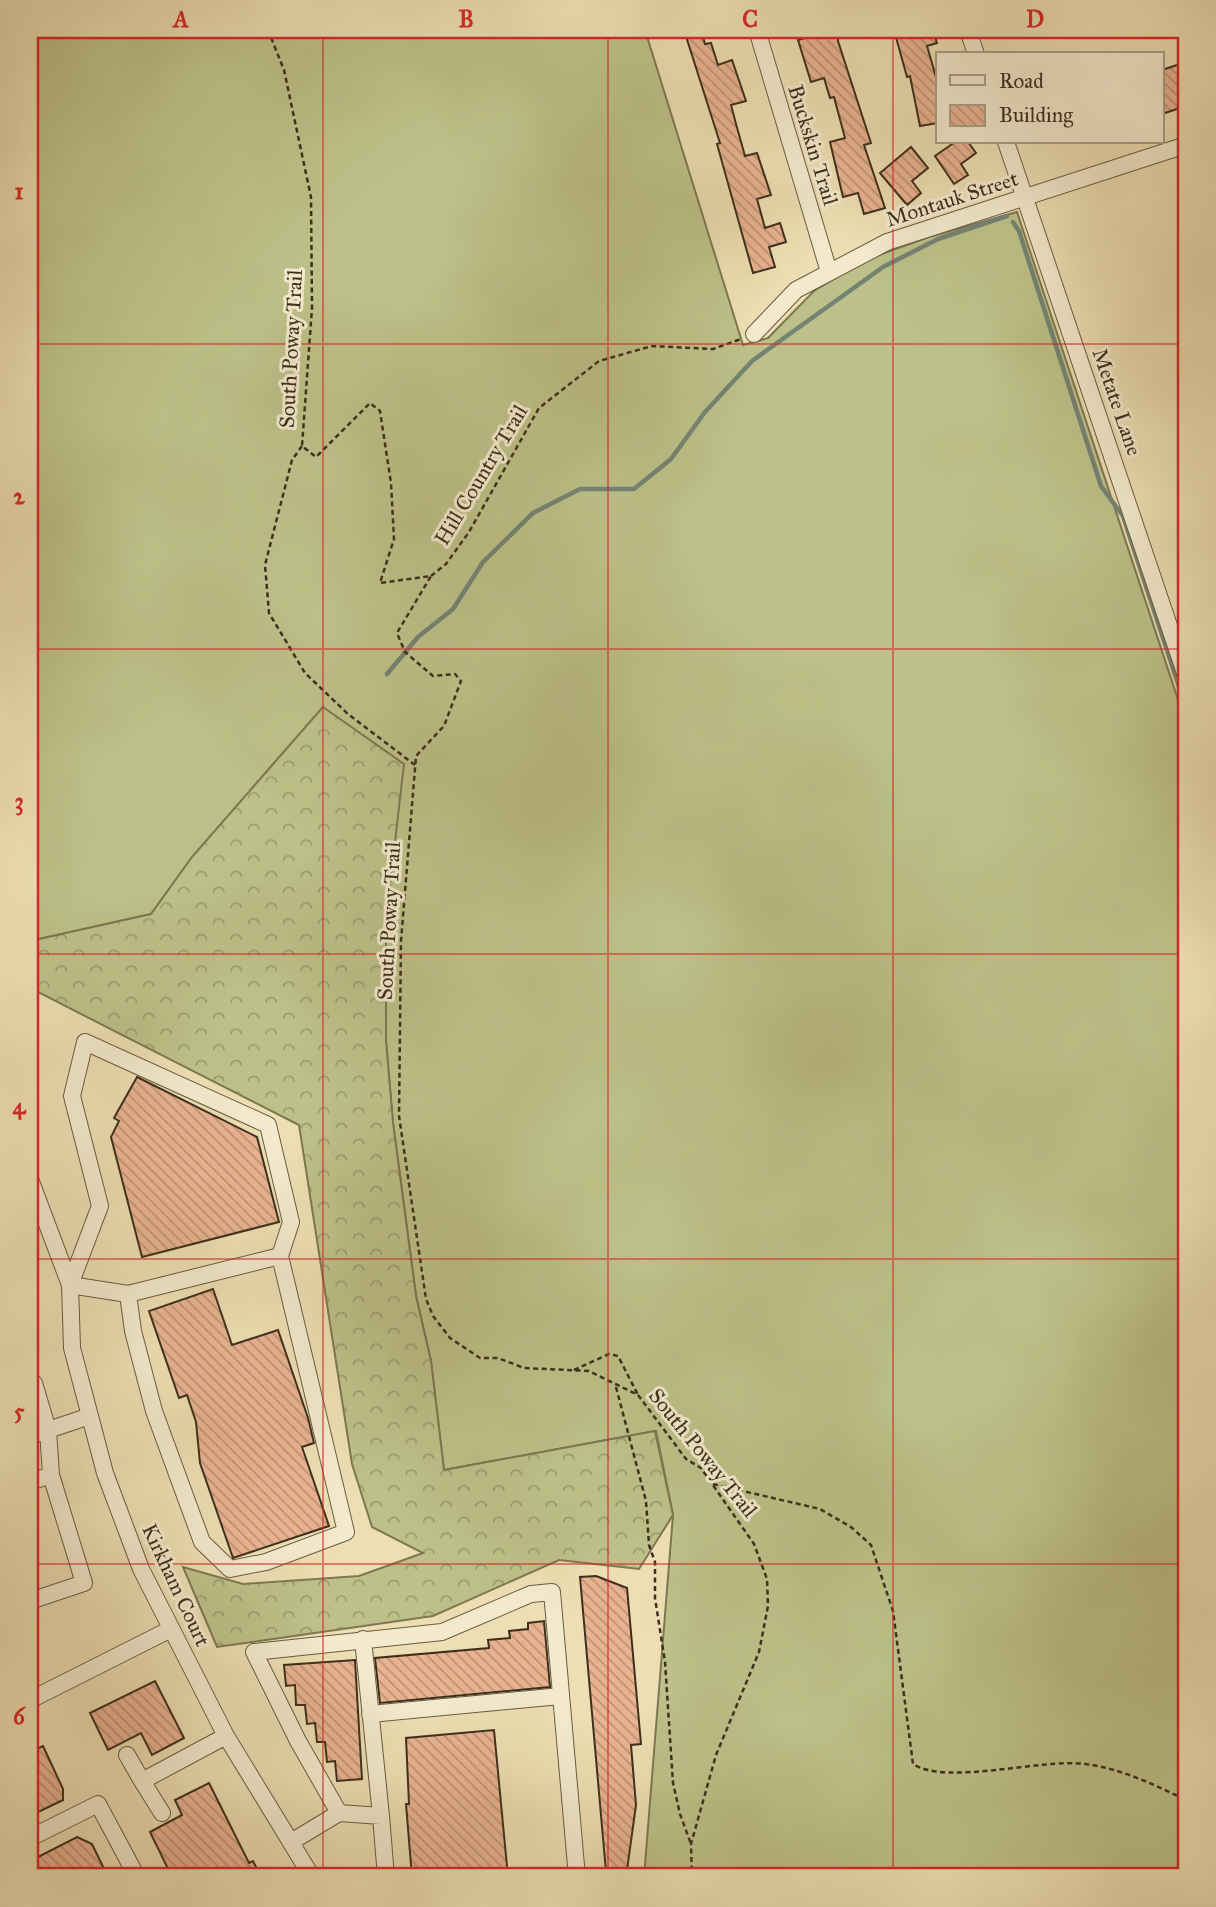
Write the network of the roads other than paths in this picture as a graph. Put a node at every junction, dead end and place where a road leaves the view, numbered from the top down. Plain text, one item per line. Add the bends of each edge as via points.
1 (757, 30) edge
2 (968, 30) edge
3 (975, 52) edge
4 (1007, 144) edge
5 (1186, 145) edge
6 (1026, 196) junction
7 (829, 272) junction
8 (754, 334) road end
9 (1186, 676) edge
10 (30, 1179) edge
11 (280, 1256) junction
12 (70, 1284) junction
13 (128, 1294) junction
14 (30, 1384) edge
15 (90, 1416) junction
16 (48, 1430) junction
17 (30, 1436) edge
18 (51, 1475) junction
19 (30, 1482) edge
20 (30, 1601) edge
21 (171, 1629) junction
22 (363, 1639) junction
23 (561, 1696) junction
24 (30, 1700) edge
25 (369, 1714) junction
26 (226, 1736) junction
27 (127, 1755) dead end
28 (142, 1781) junction
29 (162, 1813) dead end
30 (339, 1813) junction
31 (381, 1816) junction
32 (30, 1838) edge
33 (291, 1842) junction
34 (137, 1877) edge
35 (312, 1877) edge
36 (386, 1877) edge
37 (577, 1877) edge

1 - 7 street, Buckskin Trail
2 - 3 street
4 - 6 street, Metate Lane
5 - 6 street, Montauk Street
6 - 7 street, Montauk Street via 887,242
6 - 9 street, Metate Lane
7 - 8 street, Montauk Street via 796,290
10 - 12 street
11 - 12 street via 291,1222 268,1125 85,1042 72,1096 100,1206
11 - 13 street
11 - 13 street via 346,1532 266,1562 230,1569 202,1542 154,1411
12 - 13 street
12 - 15 street, Kirkham Court via 72,1348
14 - 16 street via 34,1383
15 - 16 street
15 - 21 street, Kirkham Court via 132,1545
16 - 17 street
16 - 18 street
18 - 19 street
18 - 20 street via 84,1583
21 - 24 street
21 - 26 street, Kirkham Court
22 - 23 street via 442,1632 531,1594 552,1592
22 - 25 street
22 - 30 street via 254,1652
23 - 25 street
23 - 37 street
25 - 31 street
26 - 28 street
26 - 33 street, Kirkham Court
27 - 28 street
28 - 29 street
30 - 31 street
30 - 33 street
31 - 36 street
32 - 34 street via 98,1804
33 - 35 street, Kirkham Court

